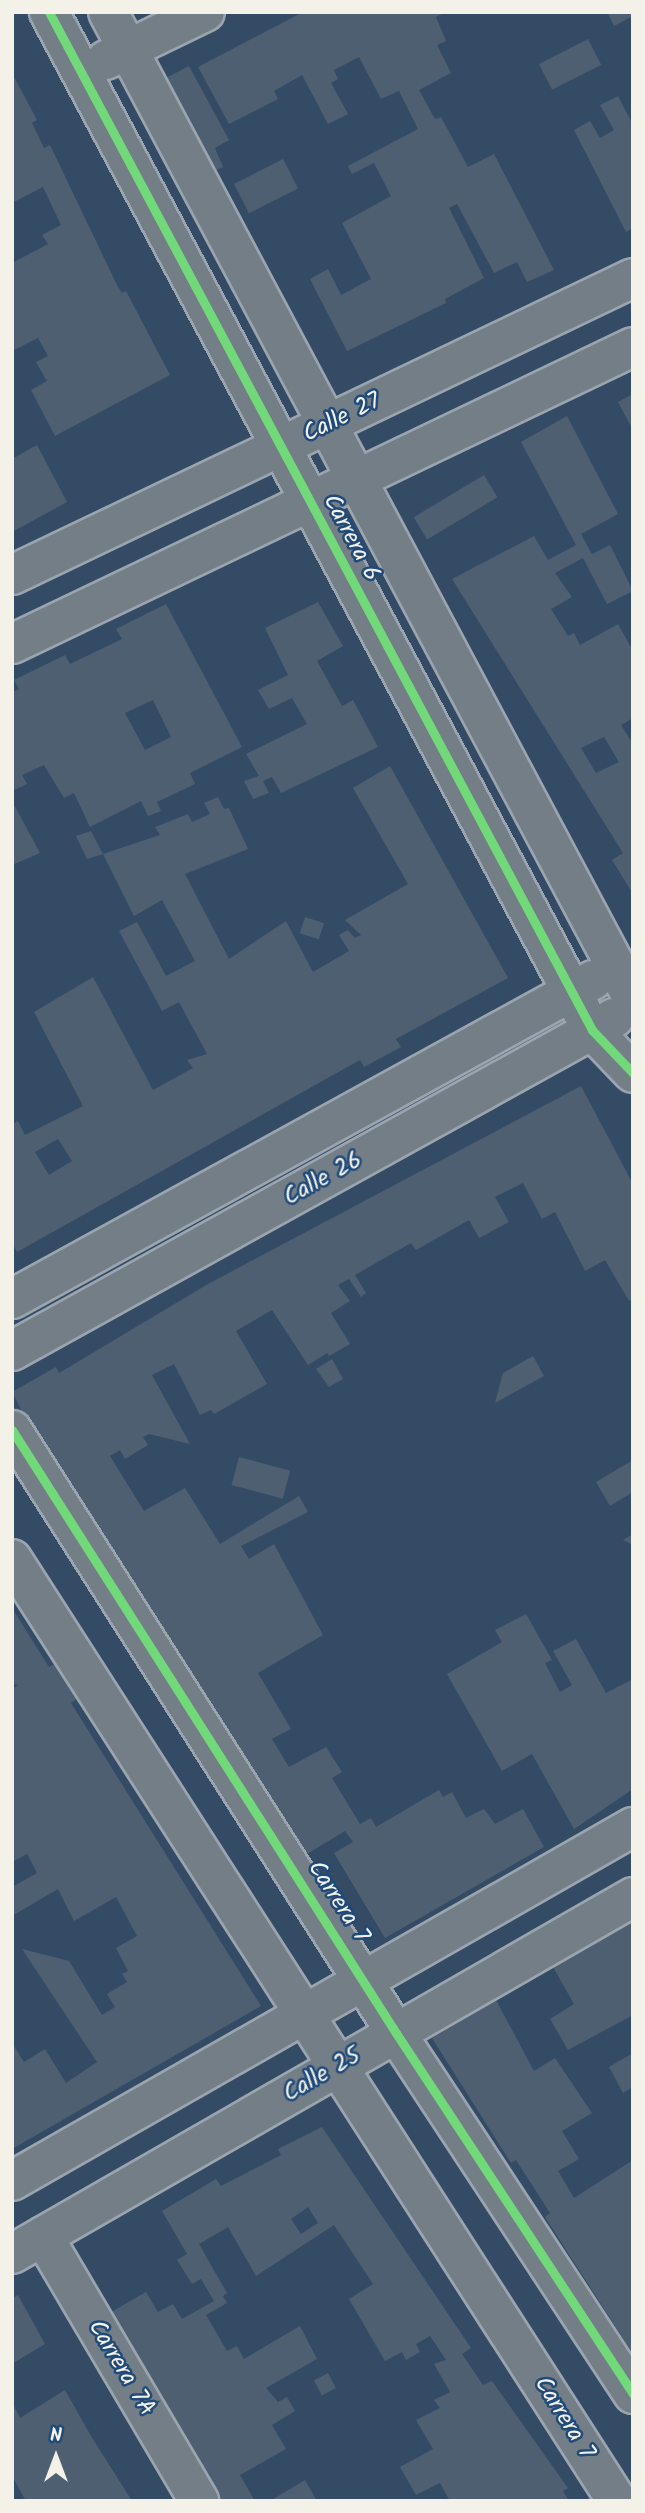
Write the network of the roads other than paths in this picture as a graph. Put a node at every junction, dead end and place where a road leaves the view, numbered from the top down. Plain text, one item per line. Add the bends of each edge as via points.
1 (49, 12) edge
2 (108, 12) edge
3 (205, 12) edge
4 (128, 50) junction
5 (81, 72) junction
6 (633, 278) edge
7 (633, 347) edge
8 (327, 424) junction
9 (281, 447) junction
10 (357, 479) junction
11 (310, 502) junction
12 (12, 575) edge
13 (12, 644) edge
14 (628, 976) edge
15 (571, 992) junction
16 (633, 1007) edge
17 (592, 1030) junction
18 (633, 1073) edge
19 (12, 1299) edge
20 (12, 1351) edge
21 (12, 1430) edge
22 (12, 1559) edge
23 (633, 1827) edge
24 (633, 1898) edge
25 (366, 1980) junction
26 (305, 2015) junction
27 (396, 2034) junction
28 (340, 2065) junction
29 (12, 2181) edge
30 (28, 2245) edge
31 (633, 2394) edge
32 (199, 2501) edge
33 (617, 2501) edge

1 - 5 street, Carrera 6
2 - 4 street, Carrera 6
3 - 4 street
4 - 5 street
4 - 8 street, Carrera 6
5 - 9 street, Carrera 6
6 - 8 street, Calle 27
7 - 10 street
8 - 9 street, Calle 27
8 - 10 street, Carrera 6
9 - 11 street, Carrera 6
9 - 12 street, Calle 27
10 - 11 street
10 - 14 street, Carrera 6
11 - 13 street
11 - 15 street, Carrera 6
14 - 15 street, Calle 26
15 - 17 street, Carrera 6
15 - 19 street, Calle 26
16 - 17 street, Calle 26
17 - 18 street, Carrera 6
17 - 20 street, Calle 26
21 - 25 street, Carrera 7
22 - 26 street, Carrera 7
23 - 25 street
24 - 27 street, Calle 25
25 - 26 street
25 - 27 street, Carrera 7
26 - 28 street, Carrera 7
26 - 29 street
27 - 28 street, Calle 25
27 - 31 street, Carrera 7
28 - 30 street, Calle 25
28 - 33 street, Carrera 7
30 - 32 street, Carrera 7A

